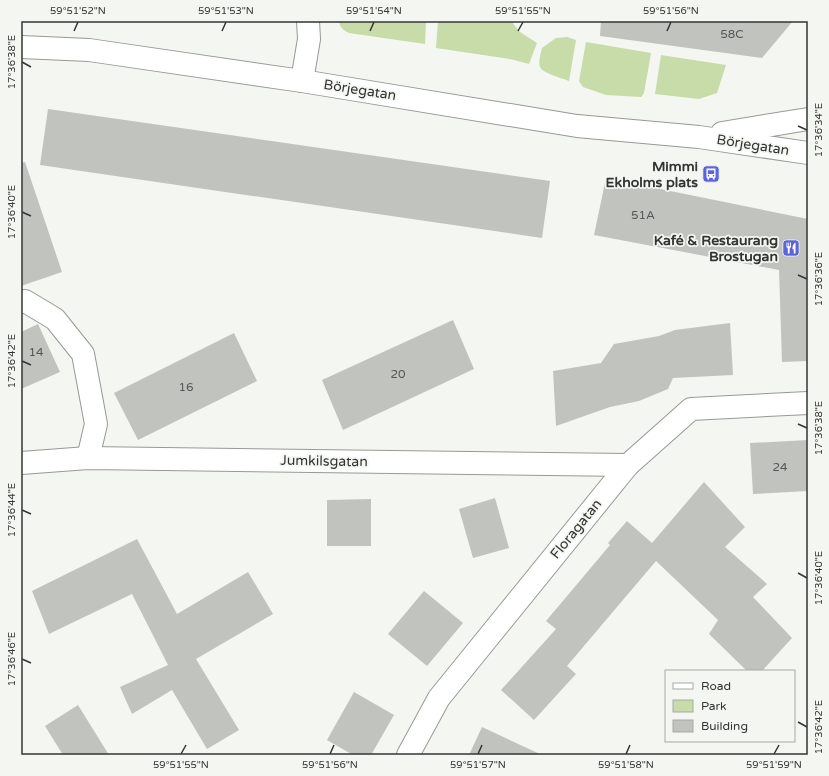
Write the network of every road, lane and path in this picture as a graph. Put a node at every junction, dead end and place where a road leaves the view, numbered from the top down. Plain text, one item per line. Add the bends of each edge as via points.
1 (308, 21) edge
2 (21, 47) edge
3 (302, 80) junction
4 (808, 120) edge
5 (699, 137) junction
6 (808, 153) edge
7 (21, 302) edge
8 (808, 403) edge
9 (88, 458) junction
10 (21, 463) edge
11 (628, 465) junction
12 (408, 755) edge

1 - 3 street via 309,39
2 - 3 street, Börjegatan via 89,50
3 - 5 street, Börjegatan via 577,126
4 - 5 street, Börjegatan
5 - 6 street, Börjegatan
7 - 9 street via 25,301 55,318 83,354 96,424
8 - 11 street, Floragatan via 691,410
9 - 10 street, Jumkilsgatan
9 - 11 street, Jumkilsgatan
11 - 12 street, Floragatan via 439,698

